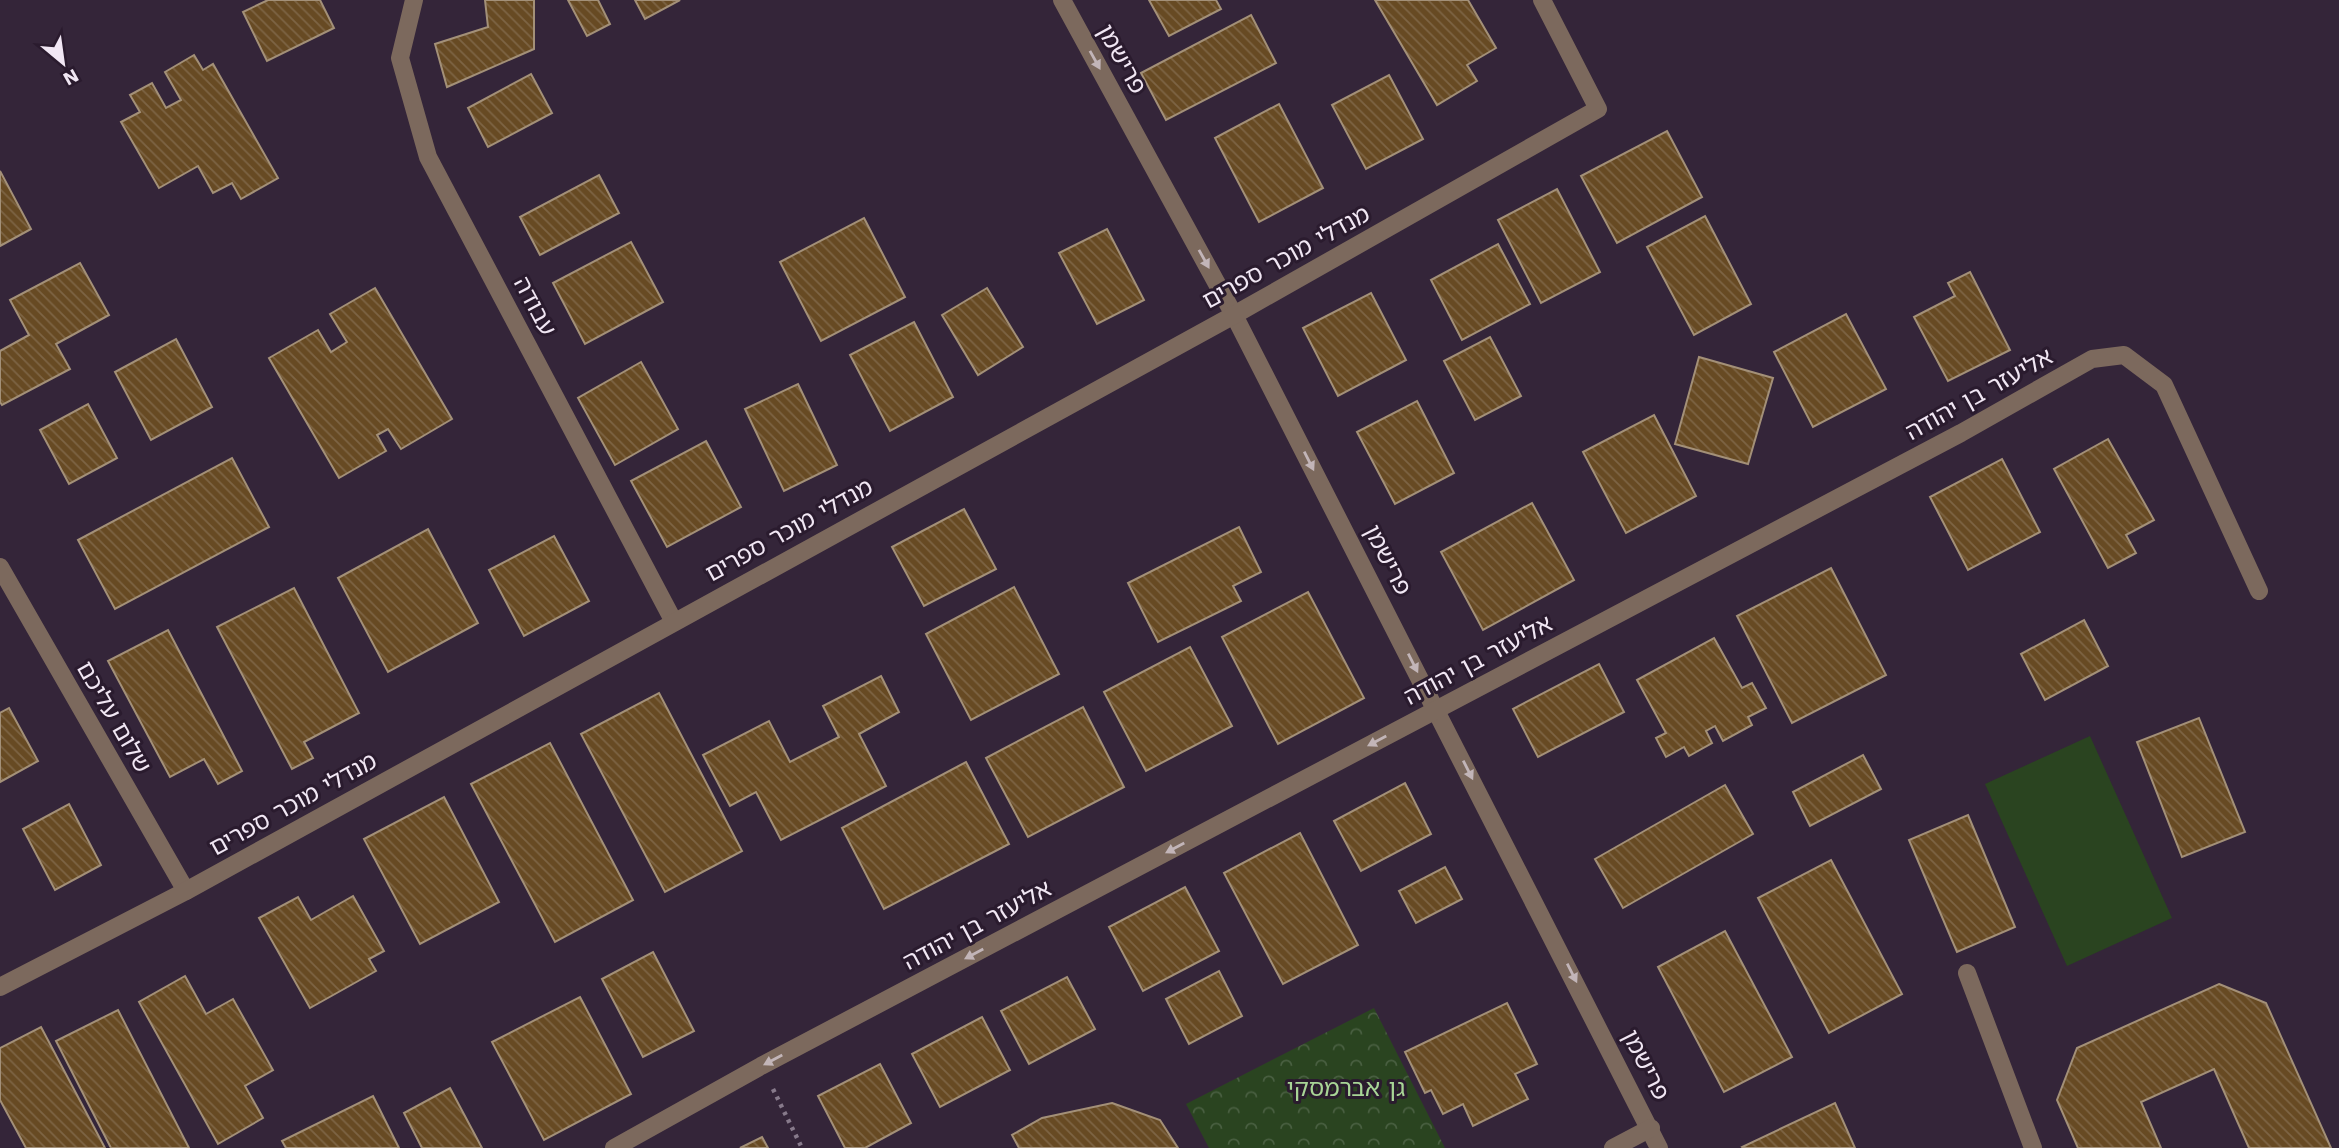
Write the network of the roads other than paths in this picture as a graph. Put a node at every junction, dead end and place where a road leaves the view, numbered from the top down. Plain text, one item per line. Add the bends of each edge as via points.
1 (414, 0) edge
2 (1062, 0) edge
3 (1542, 0) edge
4 (1234, 315) junction
5 (0, 567) edge
6 (2259, 591) dead end
7 (674, 622) junction
8 (1437, 710) junction
9 (186, 891) junction
10 (1967, 973) dead end
11 (0, 986) edge
12 (1651, 1128) junction
13 (614, 1148) edge
14 (1614, 1148) edge
15 (1659, 1148) edge
16 (2033, 1148) edge

1 - 7 street, עבודה via 400,58 428,157
2 -> 4 street, פרישמן
3 - 4 street, מנדלי מוכר ספרים via 1598,109
4 - 7 street, מנדלי מוכר ספרים
4 -> 8 street, פרישמן
5 - 9 street, שלום עליכם
6 - 8 street, אליעזר בן יהודה via 2165,385 2124,355 2092,359
7 - 9 street, מנדלי מוכר ספרים
8 -> 12 street, פרישמן
8 -> 13 street, אליעזר בן יהודה
9 - 11 street, מנדלי מוכר ספרים
10 - 16 street
12 - 14 street
12 - 15 street, פרישמן

